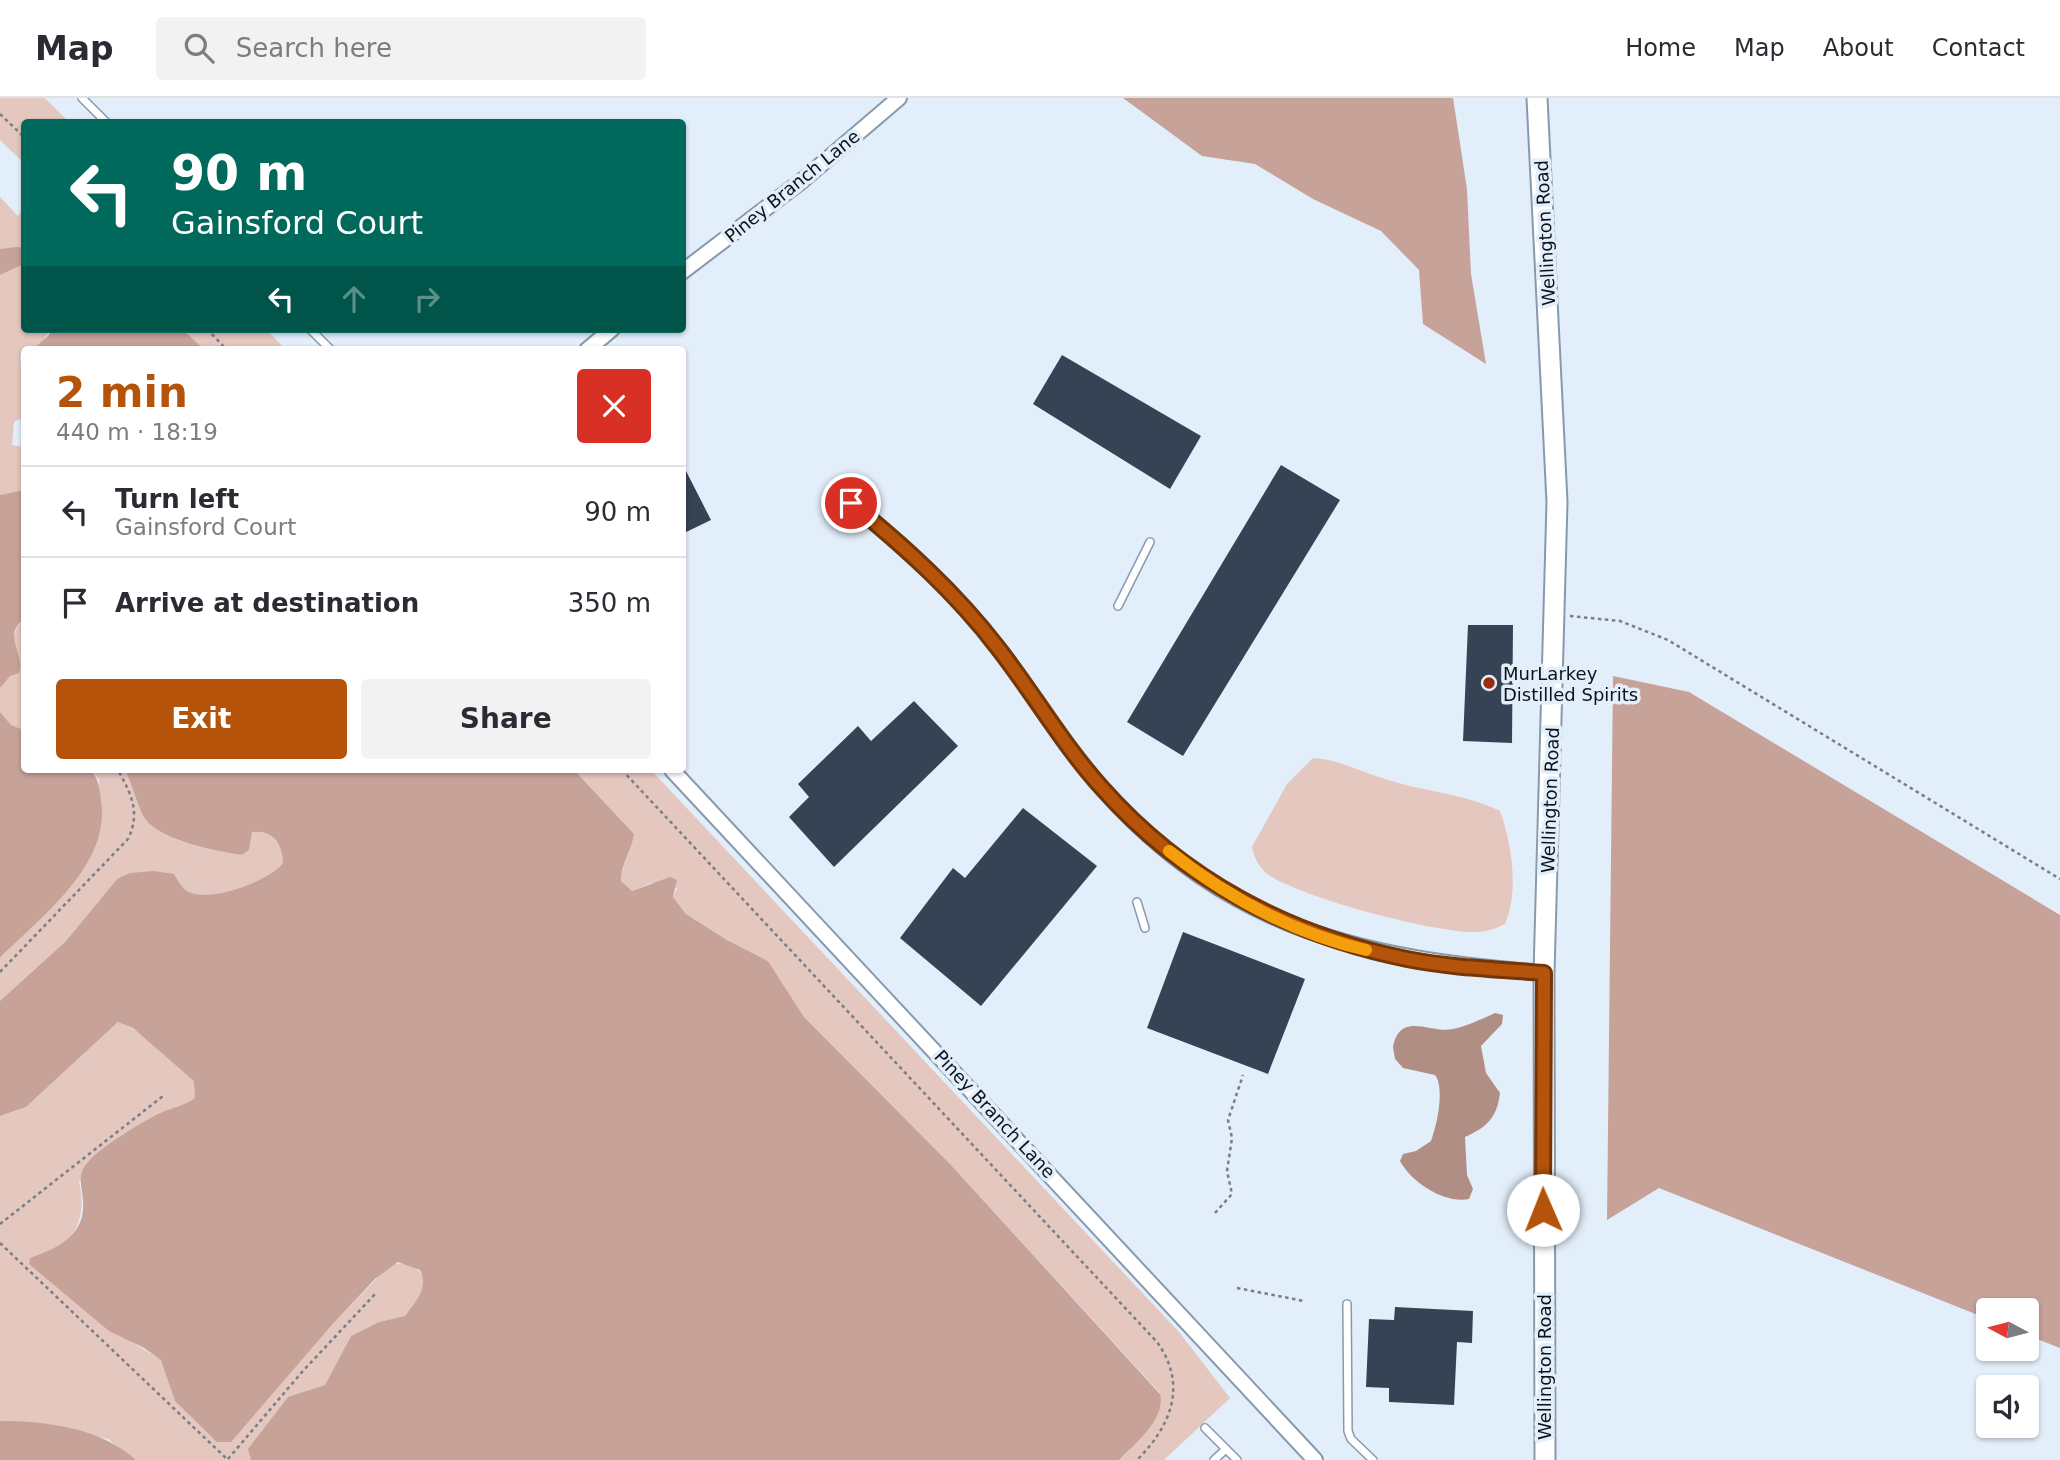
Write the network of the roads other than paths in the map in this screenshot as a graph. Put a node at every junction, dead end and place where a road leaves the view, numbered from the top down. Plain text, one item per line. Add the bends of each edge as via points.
1 (82, 98) edge
2 (899, 98) edge
3 (1537, 98) edge
4 (103, 119) edge
5 (686, 269) edge
6 (314, 333) edge
7 (607, 333) edge
8 (327, 346) edge
9 (592, 346) edge
10 (851, 503) dead end
11 (1150, 542) dead end
12 (1118, 606) dead end
13 (675, 773) edge
14 (1137, 902) dead end
15 (1145, 928) dead end
16 (1544, 973) junction
17 (1347, 1304) dead end
18 (1205, 1428) dead end
19 (1226, 1449) junction
20 (1214, 1460) edge
21 (1237, 1460) edge
22 (1315, 1460) edge
23 (1373, 1460) edge
24 (1545, 1460) edge

1 - 4 lane
2 - 5 street, Piney Branch Lane via 803,180
3 - 16 main road, Wellington Road via 1557,502
6 - 8 lane
7 - 9 street
10 - 16 street via 926,567 969,613 1102,788 1161,845 1209,882 1297,928 1362,949 1457,966
11 - 12 lane
13 - 22 street, Piney Branch Lane
14 - 15 lane
16 - 24 main road, Wellington Road
17 - 23 lane via 1348,1431
18 - 19 lane
19 - 20 lane
19 - 21 lane

